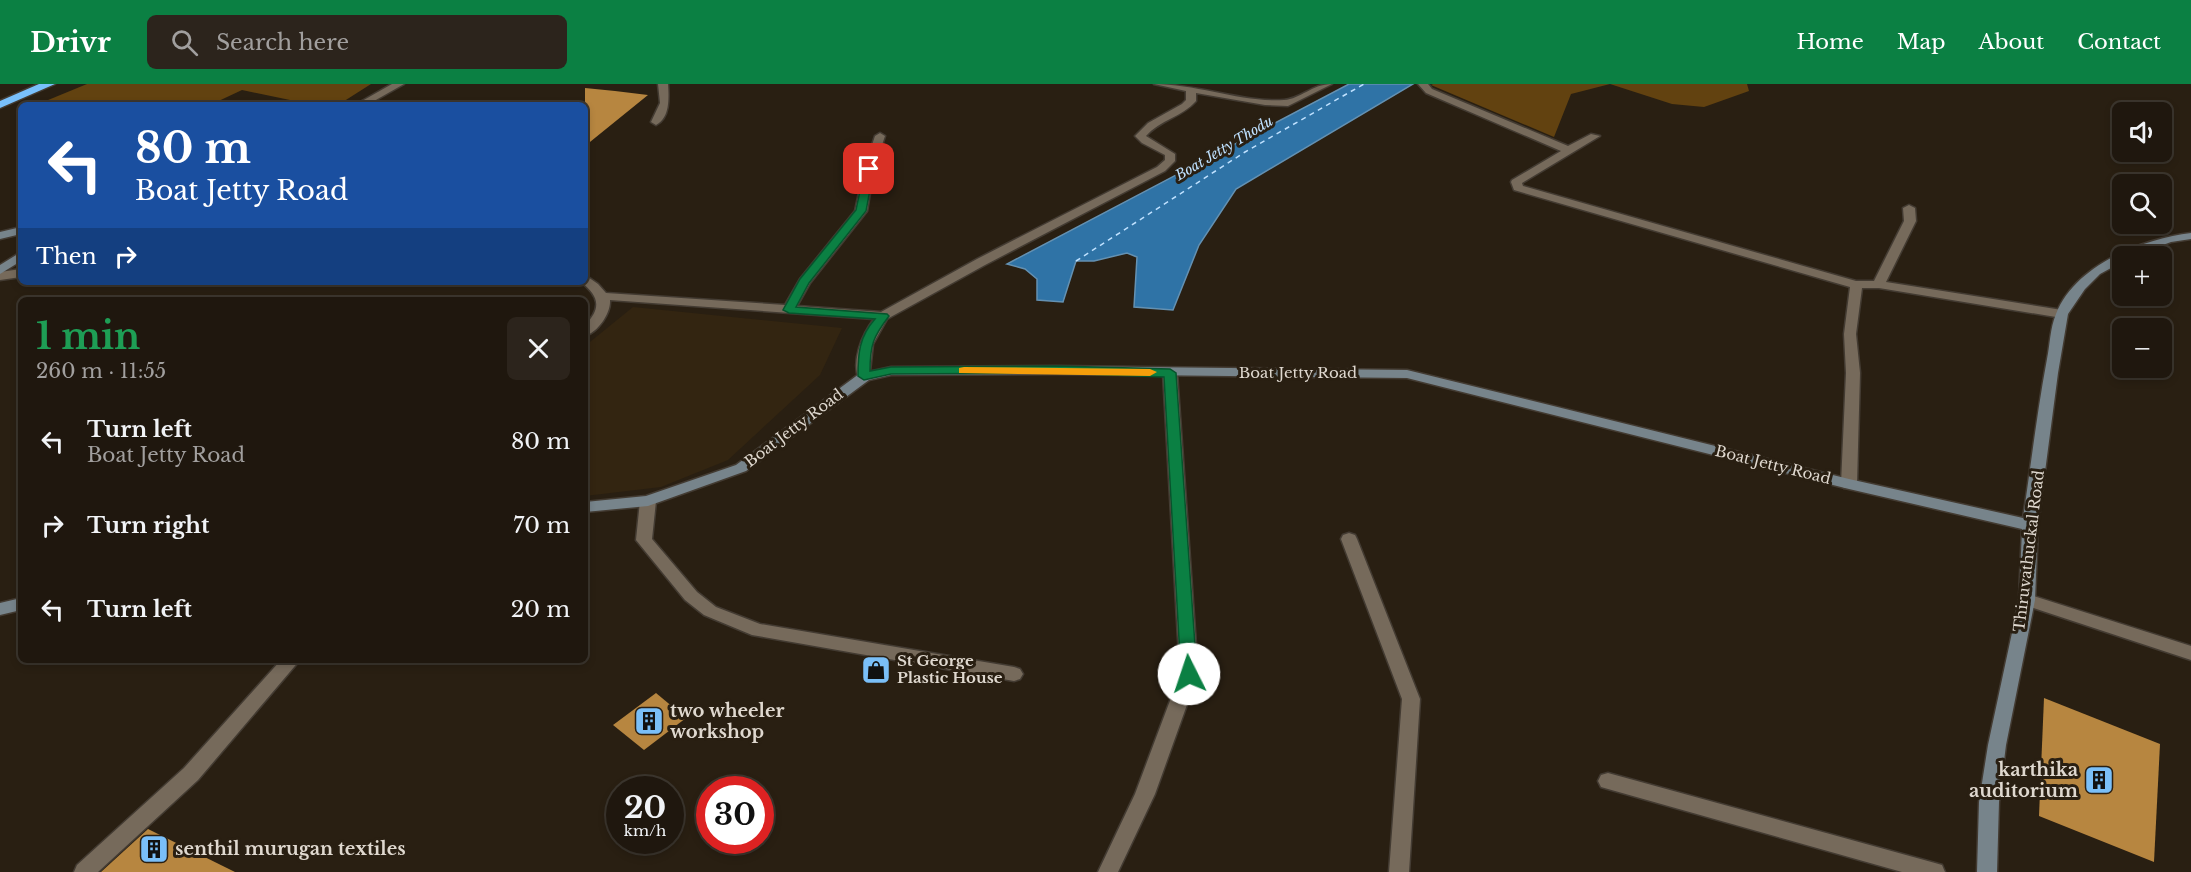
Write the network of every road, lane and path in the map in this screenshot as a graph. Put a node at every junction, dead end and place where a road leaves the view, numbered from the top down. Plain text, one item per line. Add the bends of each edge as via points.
1 (49, 84) edge
2 (399, 84) edge
3 (663, 84) edge
4 (1159, 84) edge
5 (1327, 84) edge
6 (1423, 84) edge
7 (1191, 90) junction
8 (366, 102) edge
9 (0, 105) edge
10 (656, 122) dead end
11 (879, 136) dead end
12 (1595, 136) dead end
13 (1566, 151) junction
14 (1909, 208) dead end
15 (0, 225) edge
16 (18, 229) edge
17 (18, 231) edge
18 (0, 236) edge
19 (2191, 236) edge
20 (2151, 246) edge
21 (18, 258) edge
22 (2112, 263) edge
23 (0, 270) edge
24 (18, 273) edge
25 (0, 276) edge
26 (588, 281) edge
27 (1879, 284) junction
28 (1856, 285) junction
29 (603, 296) junction
30 (789, 310) junction
31 (2062, 314) junction
32 (883, 316) junction
33 (588, 329) edge
34 (1170, 373) junction
35 (864, 376) junction
36 (1849, 484) junction
37 (648, 501) junction
38 (588, 507) edge
39 (2030, 525) junction
40 (1349, 538) dead end
41 (2026, 600) junction
42 (18, 605) edge
43 (0, 609) edge
44 (2191, 653) edge
45 (288, 663) edge
46 (1014, 674) dead end
47 (1608, 781) dead end
48 (84, 872) edge
49 (1108, 872) edge
50 (1399, 872) edge
51 (1935, 872) edge
52 (1987, 872) edge

1 - 9 highway
2 - 8 street
3 - 10 street via 664,103
4 - 7 street
5 - 7 street via 1288,103
6 - 13 street via 1429,91
7 - 32 street via 1191,101 1183,110 1146,127 1140,136 1170,154 1170,161 1161,169
11 - 30 street via 861,211 804,282
12 - 13 street
13 - 28 street via 1516,182 1518,188
14 - 27 street via 1910,221
15 - 16 street
17 - 18 street
19 - 20 street, Thiruvathuckal Road
21 - 23 street
22 - 31 street, Thiruvathuckal Road via 2096,271 2080,287
24 - 25 street
26 - 29 street
27 - 28 street
27 - 31 street
28 - 36 street via 1850,334 1853,373
29 - 30 street
29 - 33 street via 599,319
30 - 32 street
31 - 39 street, Thiruvathuckal Road
32 - 35 street via 871,330 864,351
34 - 35 street, Boat Jetty Road via 891,370
34 - 36 street, Boat Jetty Road via 1407,374
34 - 49 street via 1189,674 1145,794
35 - 37 street, Boat Jetty Road via 741,468
36 - 39 street, Boat Jetty Road
37 - 38 street, Boat Jetty Road
37 - 46 street via 644,540 691,596 710,611 758,630
39 - 41 street, Thiruvathuckal Road
40 - 50 street via 1411,699
41 - 44 street
41 - 52 street, Thiruvathuckal Road via 1997,745 1989,802
42 - 43 street
45 - 48 street via 192,774
47 - 51 street

